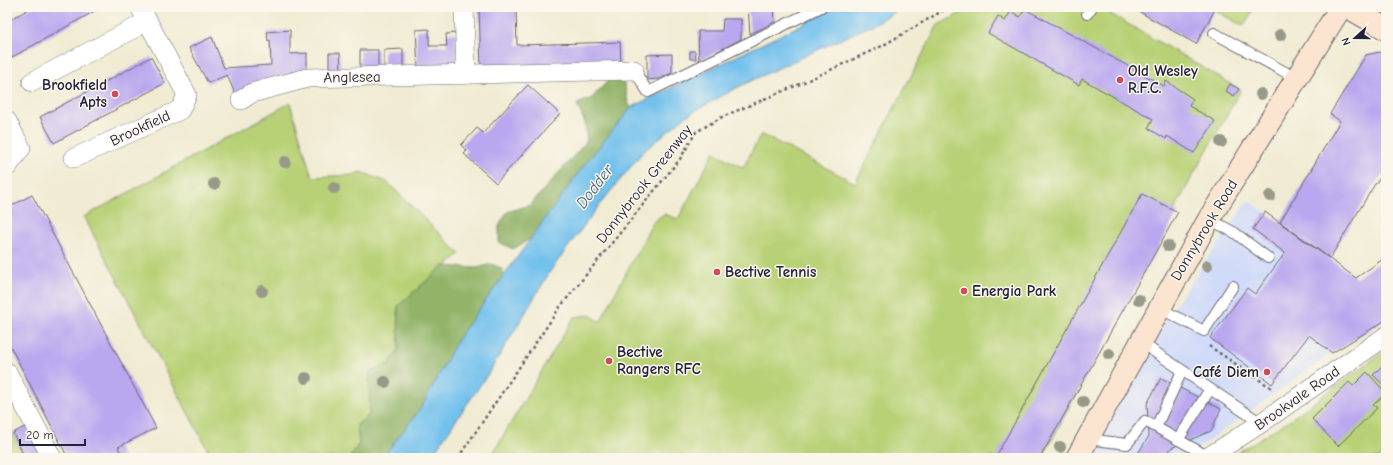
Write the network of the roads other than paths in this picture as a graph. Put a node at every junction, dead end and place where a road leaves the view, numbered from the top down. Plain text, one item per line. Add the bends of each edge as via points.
1 (464, 7) edge
2 (821, 7) edge
3 (1341, 7) edge
4 (1348, 7) edge
5 (144, 14) edge
6 (1386, 30) edge
7 (1214, 33) dead end
8 (634, 70) joint
9 (466, 75) junction
10 (1296, 78) junction
11 (32, 82) dead end
12 (241, 100) dead end
13 (7, 121) edge
14 (74, 158) dead end
15 (7, 167) edge
16 (1209, 219) junction
17 (1268, 258) dead end
18 (1234, 286) dead end
19 (1159, 308) junction
20 (1386, 336) edge
21 (1140, 342) junction
22 (1182, 371) junction
23 (7, 372) edge
24 (1210, 389) junction
25 (1261, 423) junction
26 (1156, 427) junction
27 (1178, 440) junction
28 (1082, 449) edge
29 (1208, 457) edge
30 (52, 458) edge

1 - 9 street
2 - 8 lane via 648,92
3 - 10 main road, Donnybrook Road
4 - 6 main road
5 - 11 street, Brookfield
5 - 14 street, Brookfield via 187,94 180,110
7 - 10 lane
8 - 9 street, Anglesea
9 - 12 street, Anglesea via 307,78 252,93
10 - 16 main road, Donnybrook Road
13 - 15 street via 21,148
16 - 17 lane via 1235,233
16 - 19 main road, Donnybrook Road
18 - 19 lane via 1204,331
19 - 21 main road, Donnybrook Road
20 - 25 street, Brookvale Road
21 - 22 lane
21 - 28 main road, Donnybrook Road
22 - 24 lane
22 - 26 lane
23 - 30 street
24 - 25 lane
24 - 27 lane
25 - 29 street, Brookvale Road
26 - 27 lane
26 - 28 lane via 1145,421 1127,444
27 - 29 lane

